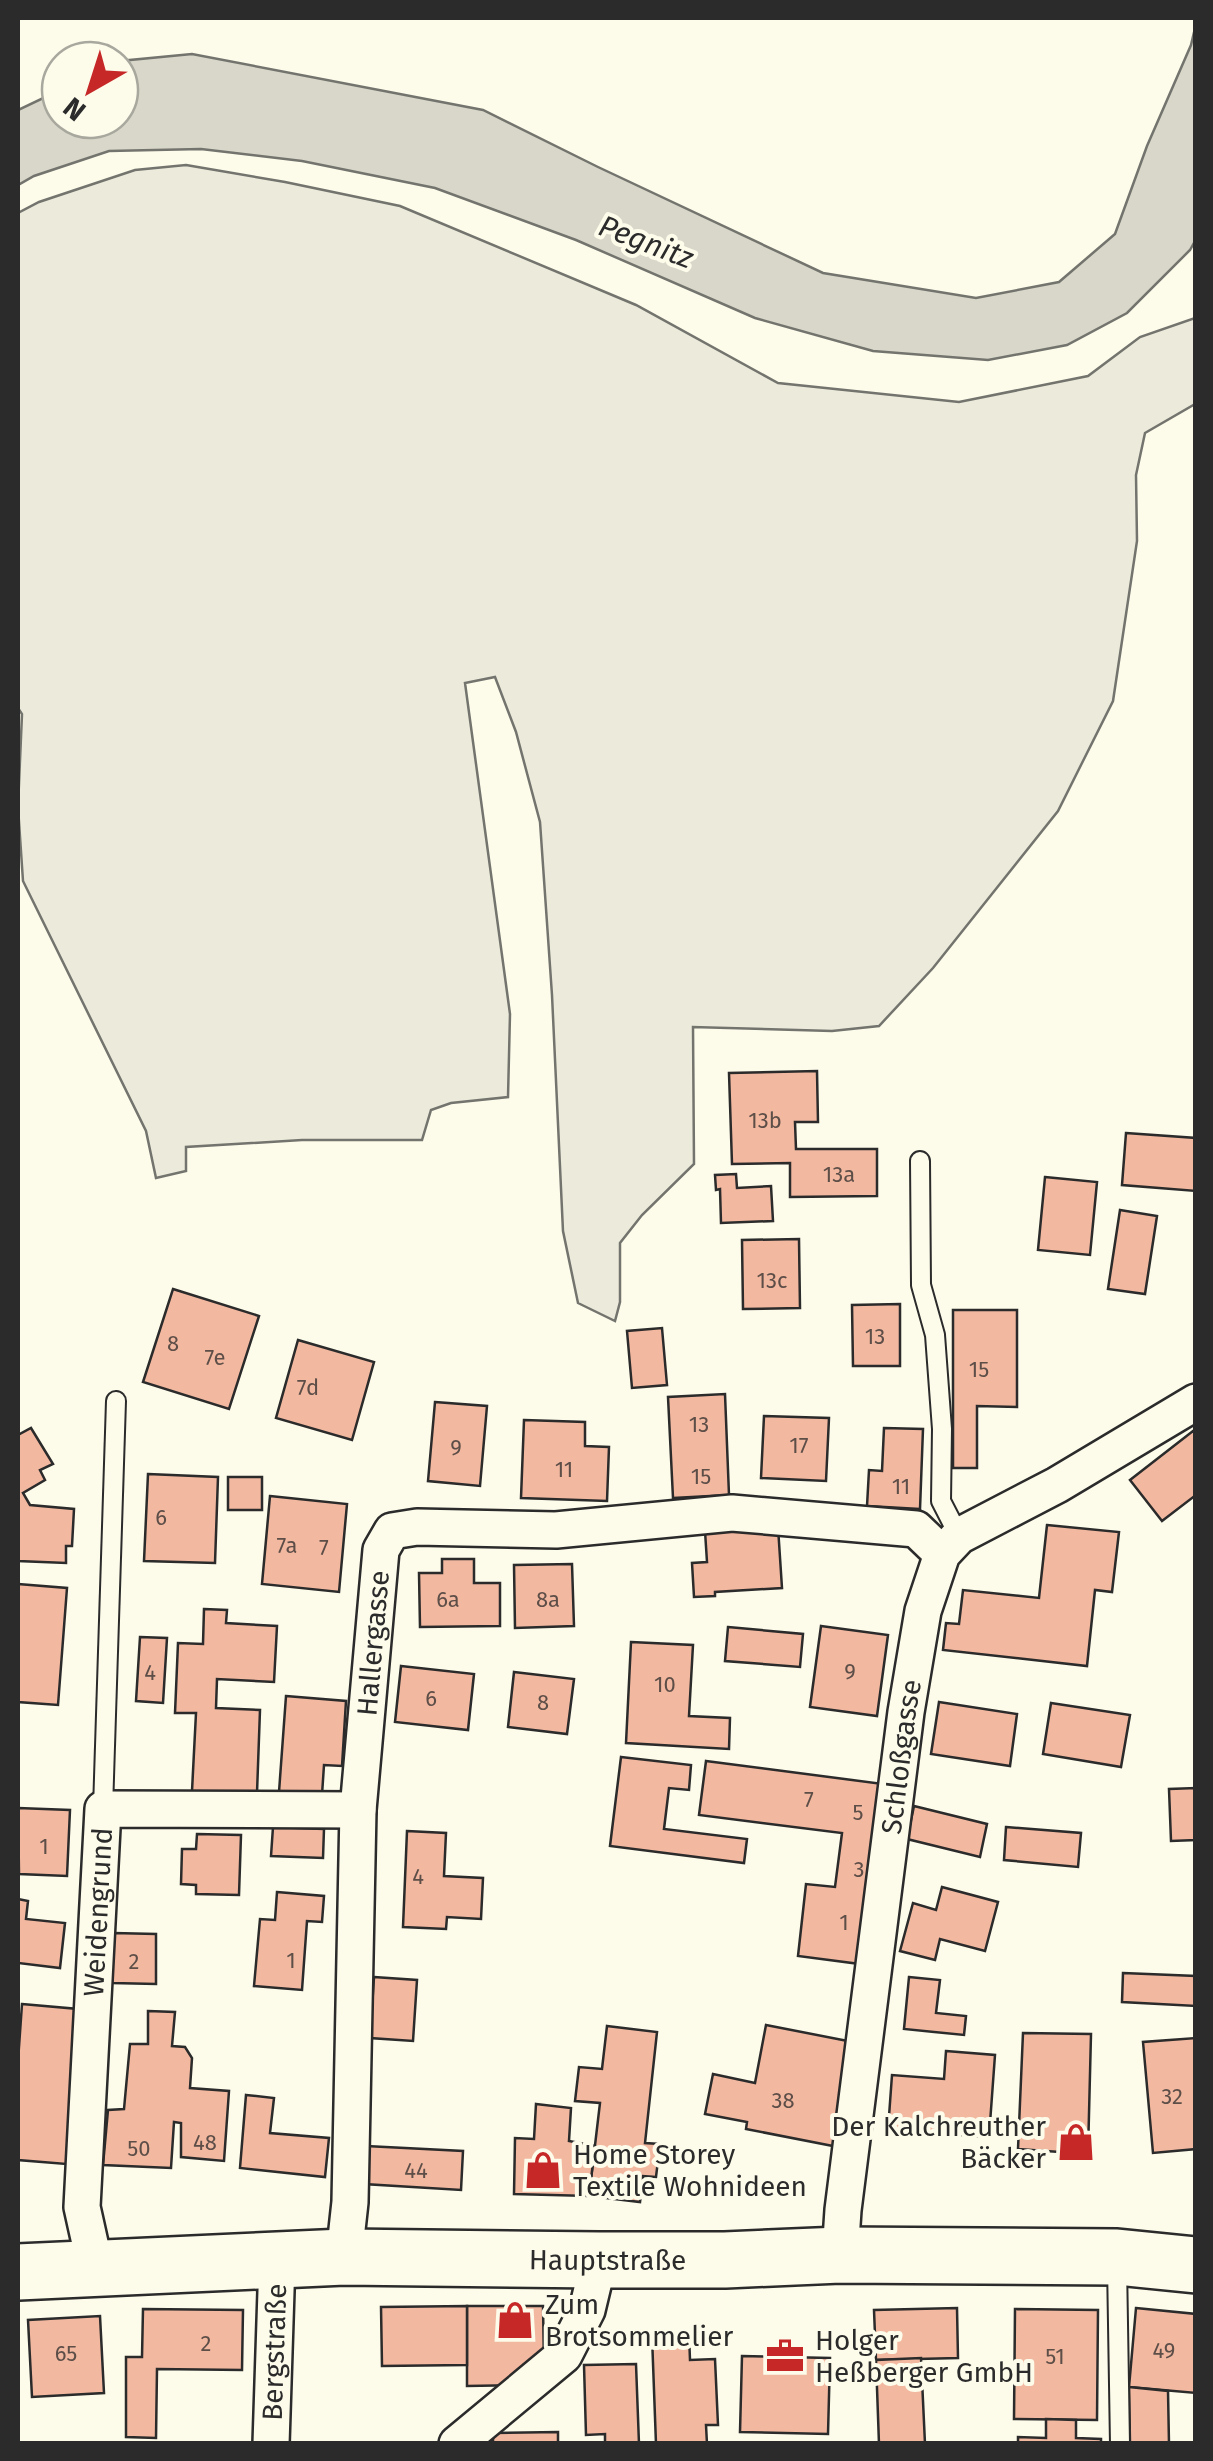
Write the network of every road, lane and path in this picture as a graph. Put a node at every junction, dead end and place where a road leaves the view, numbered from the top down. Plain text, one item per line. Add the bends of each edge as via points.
1 (920, 1161) dead end
2 (116, 1401) dead end
3 (1196, 1402) edge
4 (950, 1545) junction
5 (102, 1809) junction
6 (358, 1810) junction
7 (840, 2255) junction
8 (344, 2257) junction
9 (1117, 2257) junction
10 (277, 2260) junction
11 (599, 2260) junction
12 (1196, 2264) edge
13 (96, 2270) junction
14 (18, 2272) edge
15 (272, 2444) edge
16 (456, 2444) edge
17 (1120, 2444) edge

1 - 4 lane via 921,1285 935,1335
2 - 5 lane
3 - 4 street
4 - 6 street, Hallergasse via 916,1529 732,1513 556,1530 392,1531 381,1550
4 - 7 street, Schloßgasse via 923,1612 906,1712
5 - 6 street, Weidengrund
5 - 13 street, Weidengrund via 82,2208
6 - 8 street, Hallergasse
7 - 9 main road, Hauptstraße
7 - 11 main road, Hauptstraße
8 - 10 main road, Hauptstraße
8 - 11 main road, Hauptstraße
9 - 12 main road, Hauptstraße
9 - 17 lane
10 - 13 main road, Hauptstraße
10 - 15 street, Bergstraße
11 - 16 street via 587,2310 564,2355
13 - 14 main road, Hauptstraße

